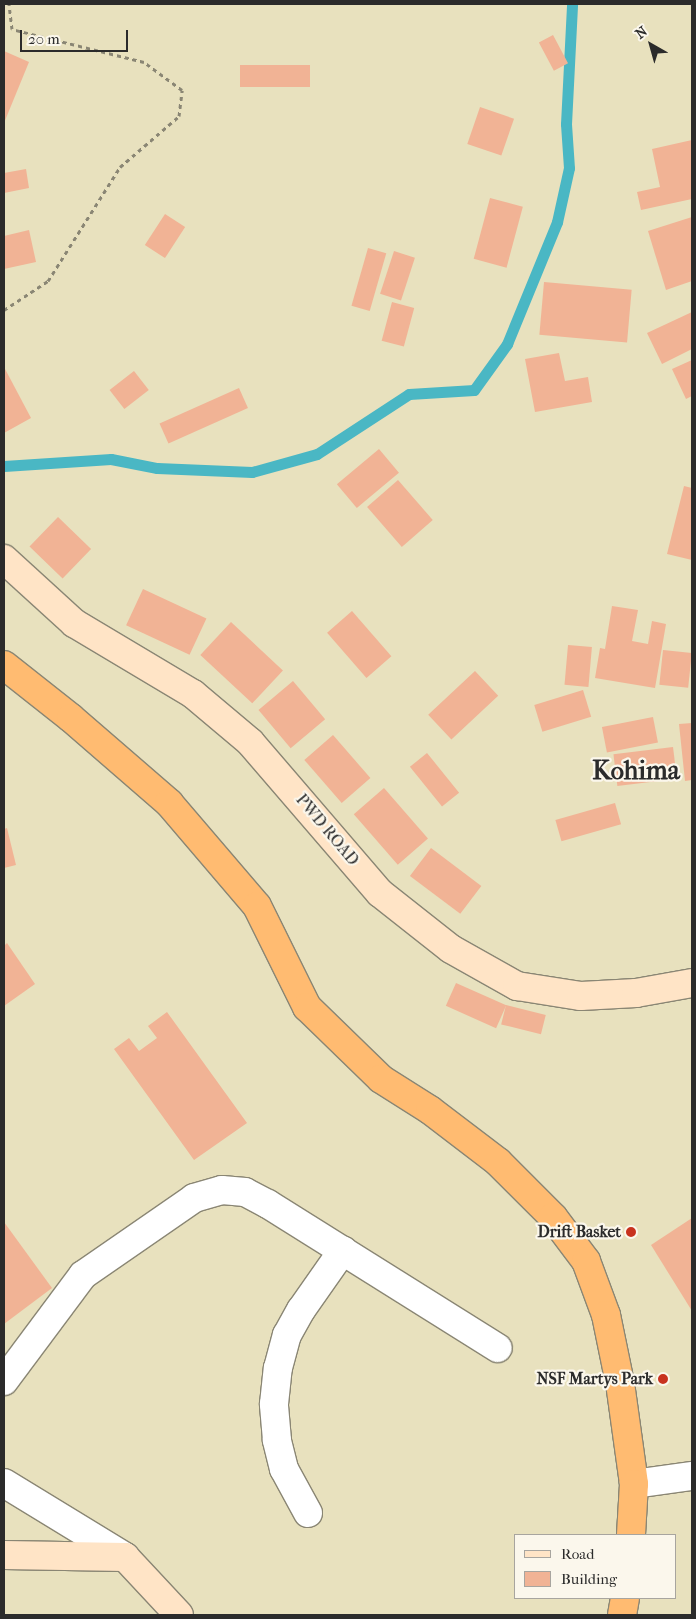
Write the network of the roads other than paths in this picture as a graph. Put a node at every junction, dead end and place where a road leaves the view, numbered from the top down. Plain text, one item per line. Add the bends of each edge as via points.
1 (4, 559) edge
2 (4, 665) edge
3 (692, 983) edge
4 (343, 1250) junction
5 (498, 1348) dead end
6 (4, 1381) edge
7 (692, 1476) edge
8 (4, 1483) edge
9 (634, 1484) junction
10 (308, 1513) dead end
11 (631, 1534) edge
12 (4, 1555) edge
13 (125, 1557) junction
14 (625, 1599) edge
15 (179, 1615) edge
16 (622, 1615) edge

1 - 3 street, PWD ROAD via 74,623 193,694 250,742 380,893 451,949 517,986 581,996 636,993
2 - 9 highway via 169,803 257,906 307,1008 381,1078 430,1110 498,1162 553,1217 586,1261 606,1315
4 - 5 street
4 - 6 street via 245,1192 222,1190 194,1198 83,1275
4 - 10 street via 300,1310 287,1335 278,1368 274,1404 277,1440 284,1469
7 - 9 street
8 - 13 street
9 - 11 highway
12 - 13 street
13 - 15 street
14 - 16 highway

